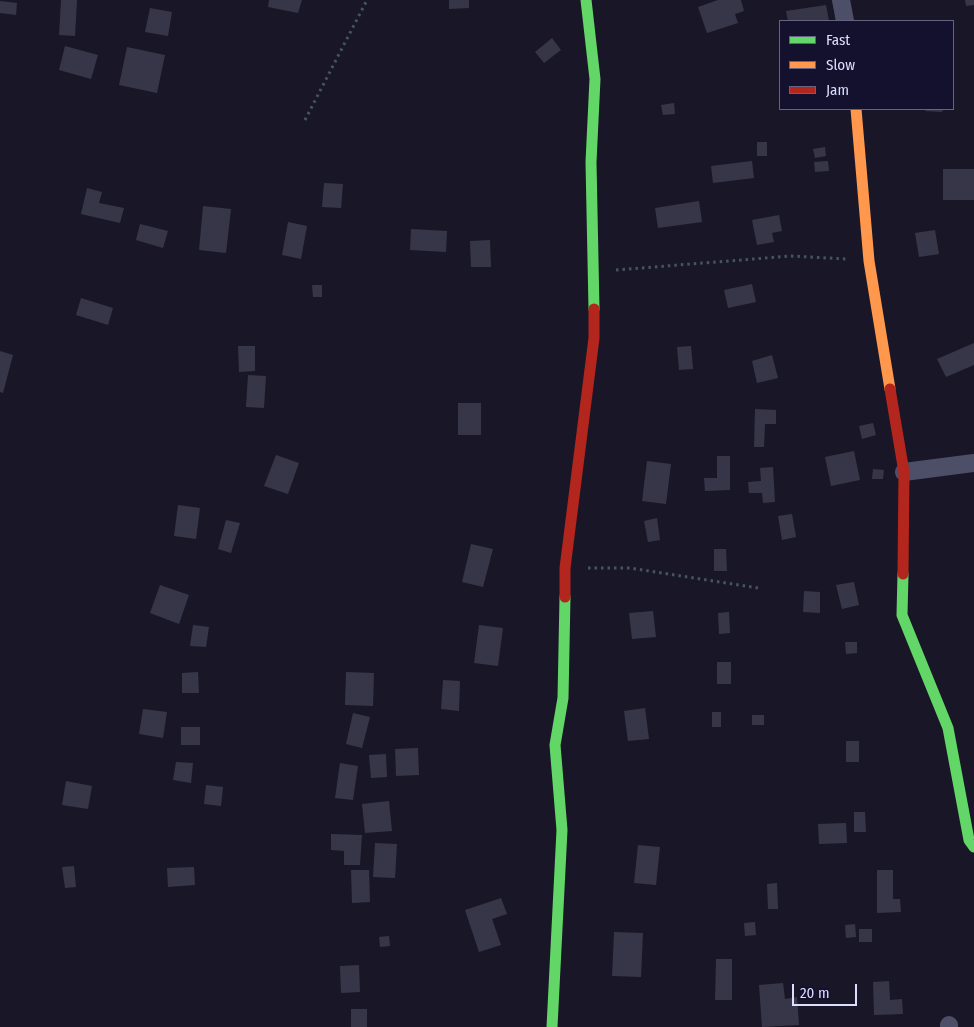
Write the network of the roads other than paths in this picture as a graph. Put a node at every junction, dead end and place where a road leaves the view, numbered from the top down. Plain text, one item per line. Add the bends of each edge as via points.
1 (586, 0) edge
2 (841, 0) edge
3 (845, 20) edge
4 (856, 110) edge
5 (974, 463) edge
6 (904, 472) junction
7 (974, 847) edge
8 (552, 1027) edge

1 - 8 street via 595,78 592,162 594,338 565,568 563,698 555,744 562,830
2 - 3 street
4 - 6 street via 869,261
5 - 6 street
6 - 7 street via 902,615 948,728 969,840

